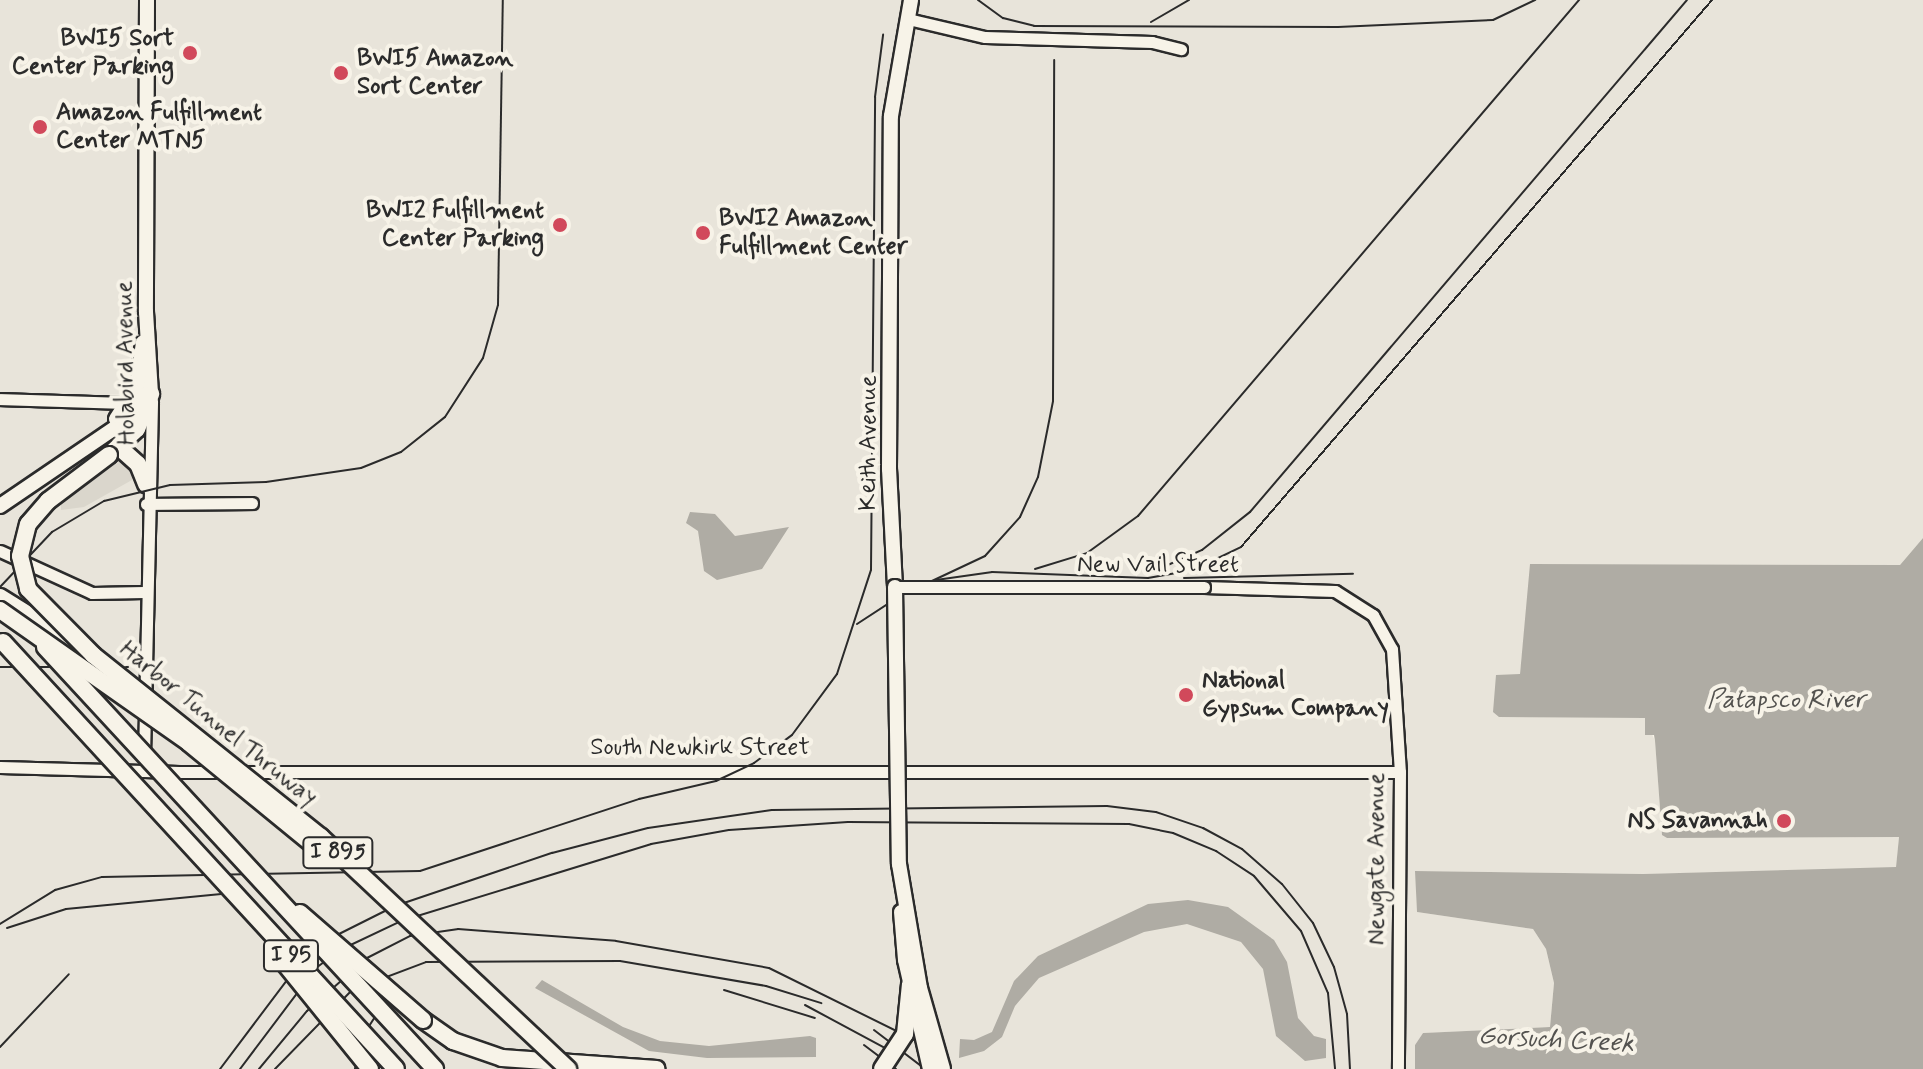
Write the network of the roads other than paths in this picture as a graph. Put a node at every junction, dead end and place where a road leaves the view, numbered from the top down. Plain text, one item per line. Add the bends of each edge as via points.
1 (147, 0) edge
2 (911, 0) edge
3 (908, 19) junction
4 (1181, 49) dead end
5 (146, 312) junction
6 (151, 362) junction
7 (151, 394) junction
8 (0, 399) edge
9 (128, 403) junction
10 (106, 432) junction
11 (114, 452) junction
12 (146, 484) junction
13 (252, 503) dead end
14 (146, 504) junction
15 (0, 506) edge
16 (0, 551) edge
17 (895, 587) junction
18 (0, 588) edge
19 (144, 592) junction
20 (0, 598) edge
21 (0, 610) edge
22 (898, 623) dead end
23 (38, 639) junction
24 (1, 640) edge
25 (1392, 649) joint
26 (93, 655) junction
27 (0, 767) edge
28 (899, 770) junction
29 (144, 772) junction
30 (1400, 772) junction
31 (185, 842) junction
32 (241, 863) junction
33 (902, 888) junction
34 (910, 984) junction
35 (370, 1069) edge
36 (396, 1069) edge
37 (435, 1069) edge
38 (554, 1069) edge
39 (568, 1069) edge
40 (657, 1069) edge
41 (882, 1069) edge
42 (930, 1069) edge
43 (943, 1069) edge
44 (1398, 1069) edge

1 - 5 main road, Holabird Avenue
2 - 3 main road, Keith Avenue
3 - 4 street via 985,37 1152,42
3 - 17 main road, Keith Avenue via 891,116
5 - 6 main road, Holabird Avenue
5 - 9 main road via 137,387
6 - 7 main road, Holabird Avenue
6 - 10 main road via 143,401
7 - 11 highway via 137,429
7 - 12 street, Holabird Avenue
8 - 9 street
9 - 10 main road
10 - 15 main road
11 - 12 highway via 138,464
11 - 26 highway, bridge via 35,514 20,556 28,589
12 - 14 street, Holabird Avenue
13 - 14 street
14 - 19 street, Holabird Avenue
16 - 19 street via 92,593
17 - 25 street, New Vail Street, bridge via 1335,591 1373,615
17 - 33 main road, Keith Avenue, bridge
18 - 23 highway, bridge
19 - 29 street, Holabird Avenue
20 - 23 highway, I 95, bridge
20 - 26 highway, Harbor Tunnel Thruway / I 895, bridge
21 - 38 highway, Harbor Tunnel Thruway / I 895, bridge via 177,734 311,843
22 - 28 street
23 - 32 highway, I 95, bridge
24 - 31 highway, I 95, bridge
25 - 30 street, Newgate Avenue
26 - 39 highway, Harbor Tunnel Thruway / I 895, bridge via 321,837
27 - 29 street, South Newkirk Street
28 - 29 street, South Newkirk Street
28 - 30 street, South Newkirk Street
30 - 44 street, Newgate Avenue
31 - 35 highway, bridge
31 - 36 highway, I 95, bridge
32 - 37 highway, I 95, bridge
32 - 40 highway, bridge via 453,1041 502,1058
33 - 34 main road, Keith Avenue, bridge via 901,930
33 - 43 main road, Keith Avenue, bridge via 920,988
34 - 41 highway, bridge via 901,1046
34 - 42 main road, Keith Avenue, bridge

